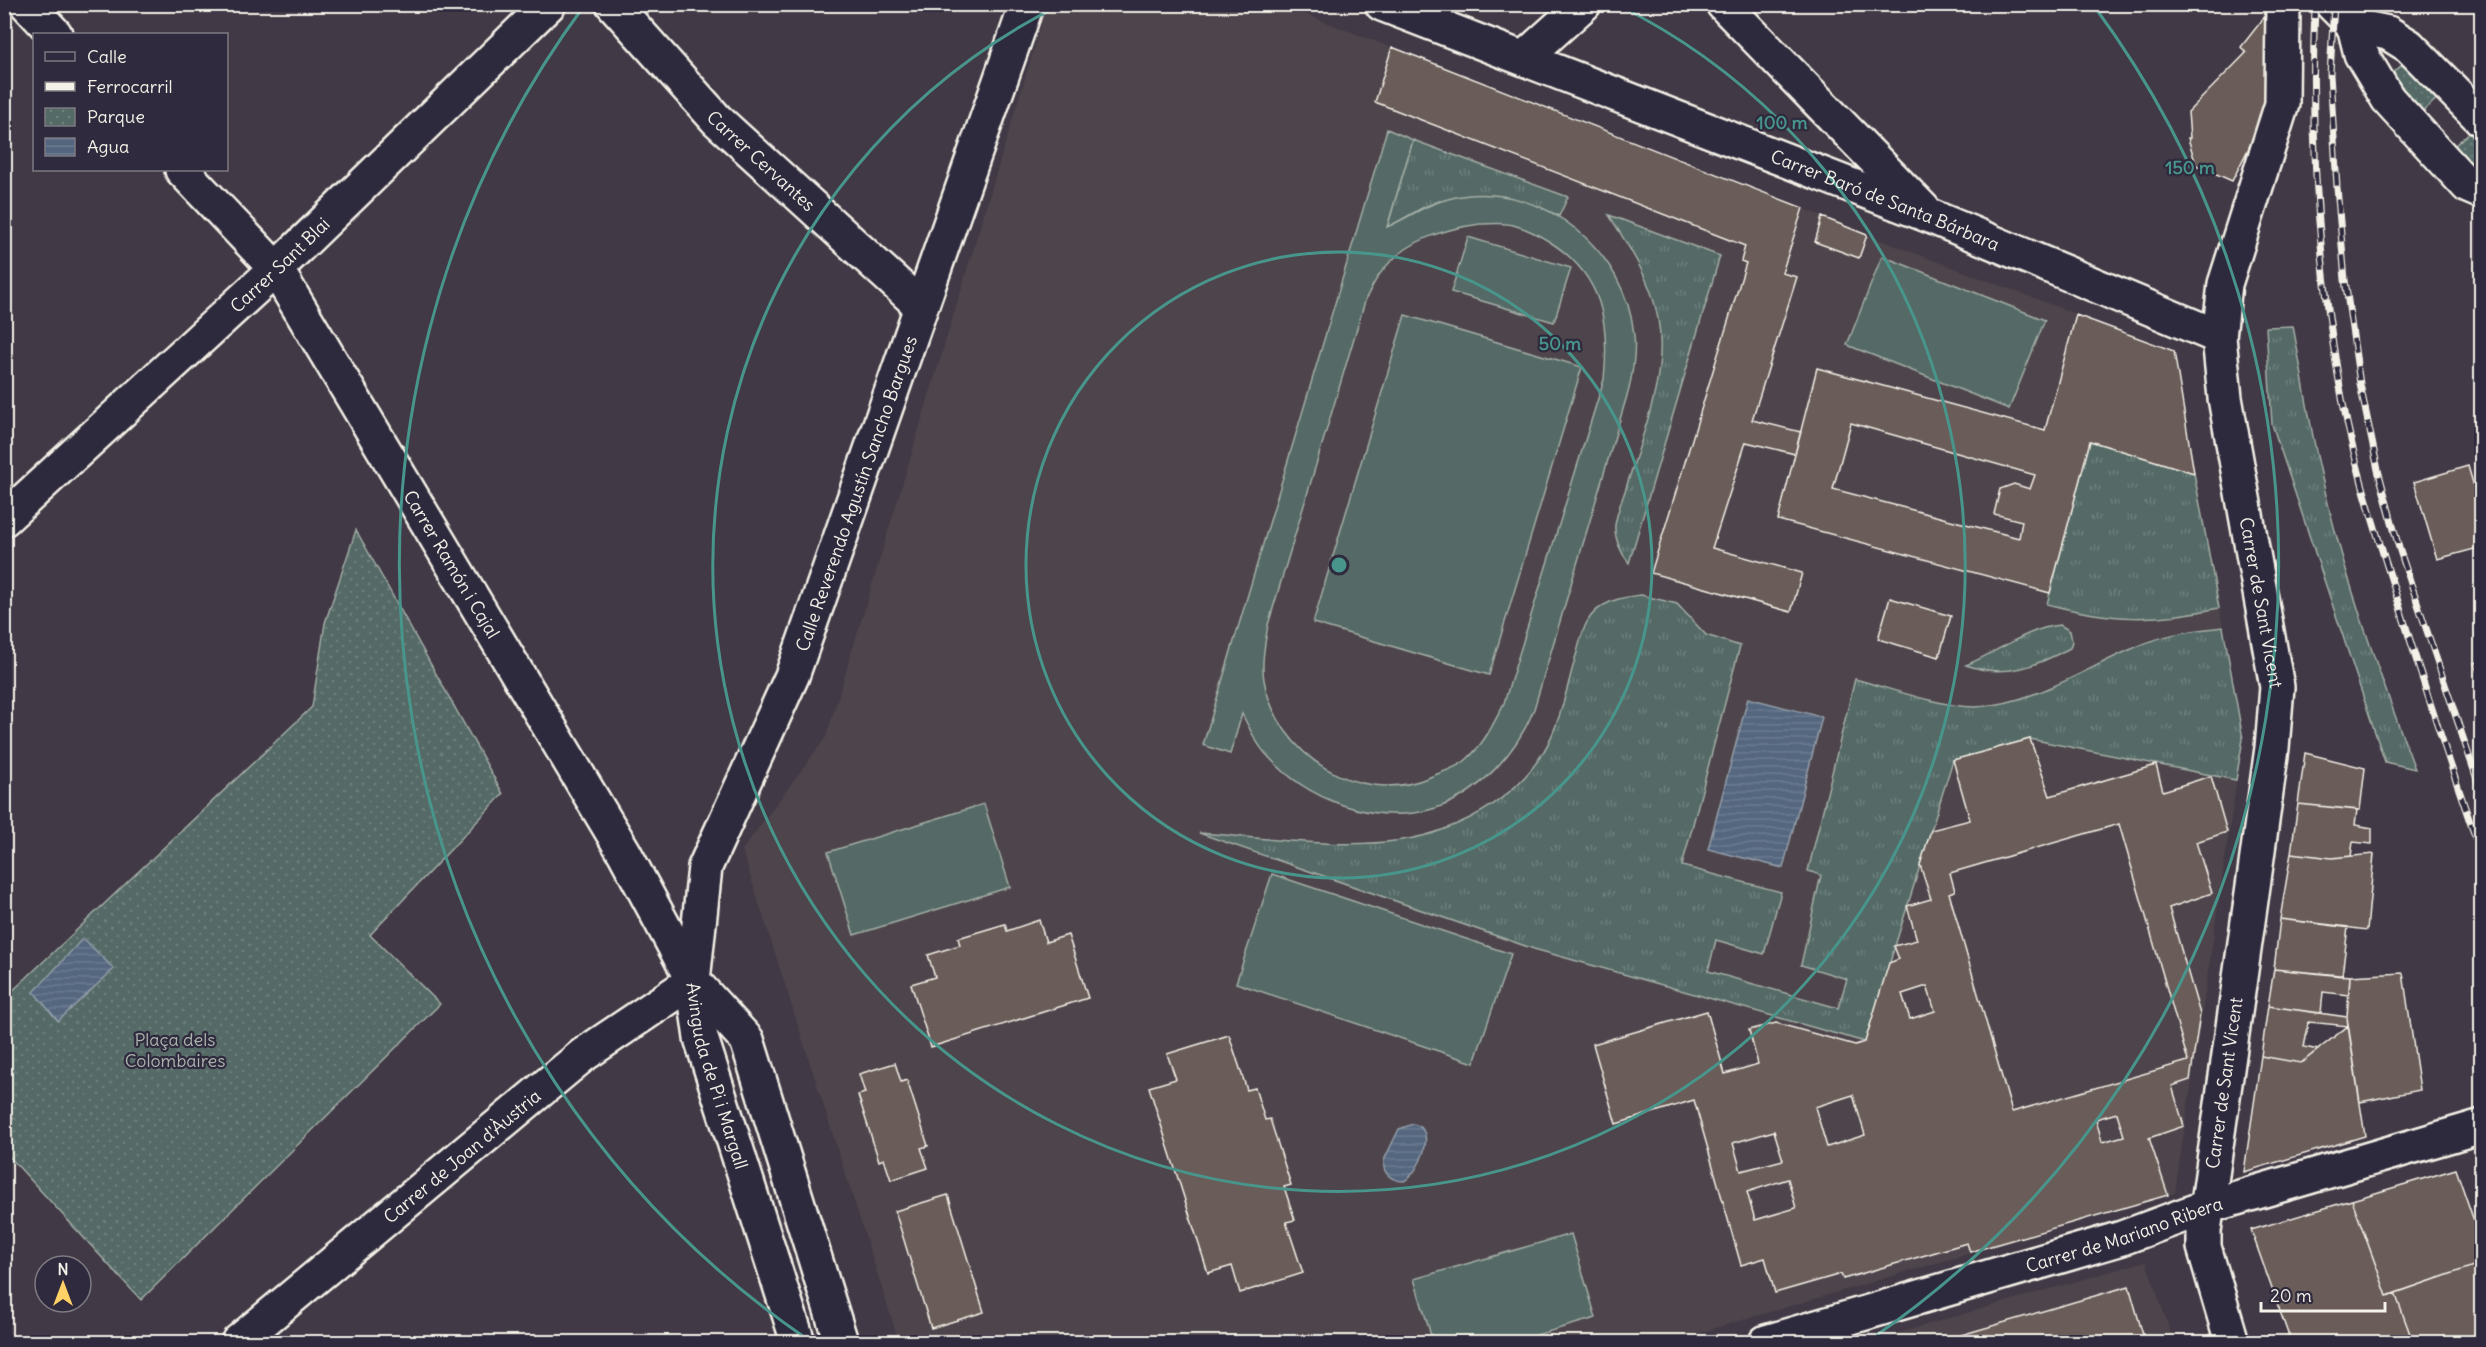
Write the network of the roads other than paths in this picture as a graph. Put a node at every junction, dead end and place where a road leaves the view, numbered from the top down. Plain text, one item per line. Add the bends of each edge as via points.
1 (27, 4) edge
2 (549, 4) edge
3 (613, 4) edge
4 (1027, 4) edge
5 (1382, 4) edge
6 (1584, 4) edge
7 (1723, 4) edge
8 (2283, 4) edge
9 (2343, 15) edge
10 (54, 33) edge
11 (1524, 58) junction
12 (2481, 120) edge
13 (183, 171) edge
14 (2481, 192) edge
15 (1930, 216) junction
16 (276, 269) junction
17 (921, 306) junction
18 (2219, 337) junction
19 (4, 519) edge
20 (693, 981) junction
21 (2481, 1126) edge
22 (2206, 1207) junction
23 (238, 1342) edge
24 (798, 1342) edge
25 (841, 1342) edge
26 (1766, 1342) edge
27 (2232, 1342) edge

1 - 10 street
2 - 16 street, Carrer Sant Blai
3 - 17 street, Carrer Cervantes via 717,120
4 - 17 street, Calle Reverendo Agustín Sancho Bargues
5 - 11 street, Carrer Baró de Santa Bárbara
6 - 11 street
7 - 15 street
8 - 18 street, Carrer de Sant Vicent via 2282,104 2225,284
9 - 12 street via 2409,46
9 - 14 street via 2388,99 2468,186
11 - 15 street, Carrer Baró de Santa Bárbara
13 - 16 street, Carrer Ramón i Cajal
15 - 18 street, Carrer Baró de Santa Bárbara
16 - 19 street, Carrer Sant Blai
16 - 20 street, Carrer Ramón i Cajal via 624,852
17 - 20 street, Calle Reverendo Agustín Sancho Bargues via 792,676 705,867
18 - 22 street, Carrer de Sant Vicent via 2225,398 2277,687 2272,748
20 - 23 street, Carrer de Joan d'Àustria via 584,1055
20 - 24 street, Avinguda de Pi i Margall via 701,1038
20 - 25 street, Avinguda de Pi i Margall via 747,1040
21 - 22 street, Carrer de Mariano Ribera
22 - 26 street, Carrer de Mariano Ribera via 2122,1238
22 - 27 street, Carrer de Sant Vicent via 2204,1247

